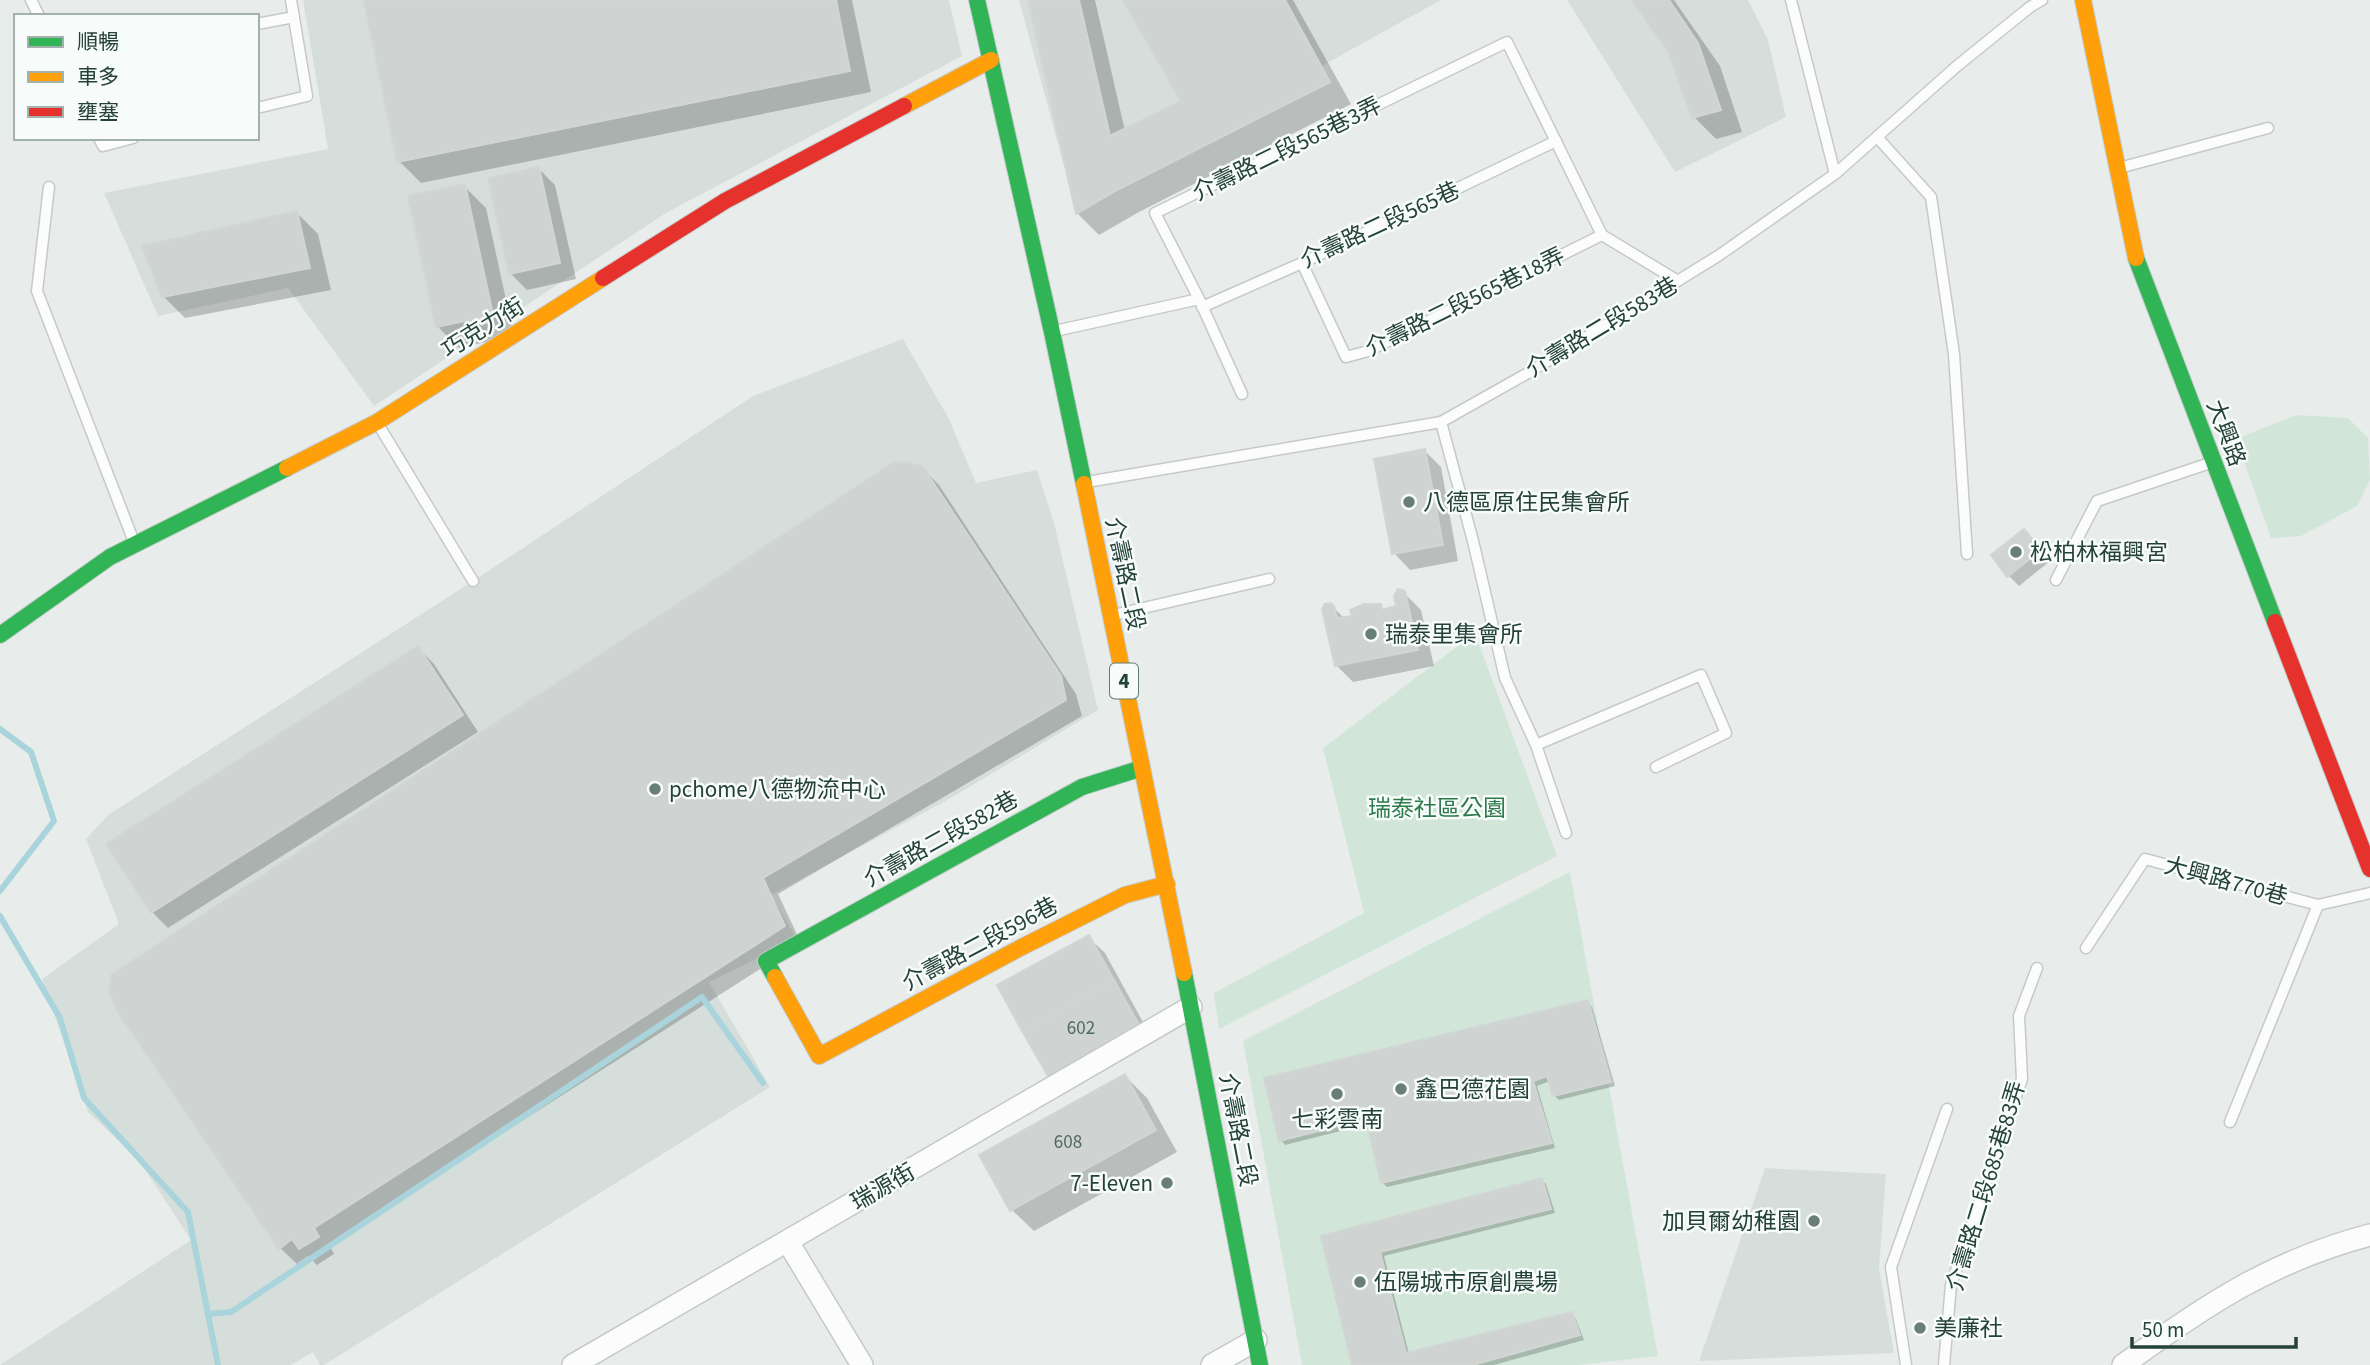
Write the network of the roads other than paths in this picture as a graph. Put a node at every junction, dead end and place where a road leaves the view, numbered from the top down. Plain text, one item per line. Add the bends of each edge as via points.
1 (291, 0) edge
2 (977, 0) edge
3 (1791, 0) edge
4 (2042, 0) edge
5 (2083, 0) edge
6 (294, 17) junction
7 (259, 24) edge
8 (991, 60) junction
9 (259, 108) edge
10 (2268, 128) dead end
11 (1877, 137) junction
12 (1556, 141) junction
13 (2119, 168) junction
14 (1835, 174) junction
15 (49, 187) dead end
16 (1602, 235) junction
17 (1301, 263) junction
18 (1678, 281) junction
19 (1201, 303) junction
20 (1052, 332) junction
21 (1242, 394) dead end
22 (377, 422) junction
23 (1441, 422) junction
24 (2212, 462) junction
25 (1083, 483) junction
26 (135, 544) junction
27 (1967, 554) dead end
28 (1269, 579) dead end
29 (2056, 580) dead end
30 (473, 581) dead end
31 (1110, 616) junction
32 (0, 635) edge
33 (1536, 745) junction
34 (1656, 767) dead end
35 (1142, 768) junction
36 (1566, 833) dead end
37 (2370, 869) edge
38 (1167, 884) junction
39 (2370, 893) edge
40 (2318, 905) junction
41 (2086, 948) dead end
42 (2037, 968) dead end
43 (1191, 1007) junction
44 (819, 1056) joint
45 (1947, 1109) dead end
46 (2230, 1122) dead end
47 (2370, 1235) edge
48 (788, 1242) junction
49 (1256, 1340) junction
50 (573, 1365) edge
51 (862, 1365) edge
52 (1212, 1365) edge
53 (1261, 1365) edge
54 (1906, 1365) edge
55 (1944, 1365) edge
56 (2123, 1365) edge

1 - 6 lane
2 - 8 street, 介壽路二段 / 4
3 - 14 lane
4 - 11 lane, 介壽路二段583巷 via 1957,66
5 - 13 street, 大興路
6 - 7 lane
6 - 9 lane via 307,96
8 - 20 street, 介壽路二段 / 4
8 - 22 street, 巧克力街 via 725,201
10 - 13 lane
11 - 14 lane, 介壽路二段583巷
11 - 27 lane via 1931,197 1954,354
12 - 16 lane
12 - 17 lane, 介壽路二段565巷
12 - 19 lane, 介壽路二段565巷3弄 via 1507,42 1155,213
13 - 24 street, 大興路 via 2136,257
14 - 18 lane, 介壽路二段583巷
15 - 26 lane via 37,291
16 - 17 lane, 介壽路二段565巷18弄 via 1368,351 1346,357
16 - 18 lane
17 - 19 lane, 介壽路二段565巷
18 - 23 lane, 介壽路二段583巷
19 - 20 lane, 介壽路二段565巷
19 - 21 lane
20 - 25 street, 介壽路二段 / 4
22 - 26 street, 巧克力街
22 - 30 lane
23 - 25 lane, 介壽路二段583巷
23 - 33 lane via 1505,678
24 - 29 lane via 2097,501
24 - 37 street, 大興路
25 - 31 street, 介壽路二段 / 4
26 - 32 street, 巧克力街
28 - 31 lane
31 - 35 street, 介壽路二段 / 4
33 - 34 lane via 1701,675 1726,733
33 - 36 lane
35 - 38 street, 介壽路二段 / 4
35 - 44 street, 介壽路二段582巷 via 1082,787 766,961
38 - 43 street, 介壽路二段 / 4
38 - 44 street, 介壽路二段596巷 via 1125,895
39 - 40 lane, 大興路770巷
40 - 41 lane, 大興路770巷 via 2145,859
40 - 46 lane
42 - 55 lane, 介壽路二段685巷83弄 via 2019,1016 2022,1079 1951,1285
43 - 48 street, 瑞源街
43 - 49 street, 介壽路二段 / 4
45 - 54 lane via 1891,1267
47 - 56 street via 2333,1244 2266,1272 2194,1313
48 - 50 street, 瑞源街
48 - 51 street
49 - 52 street
49 - 53 street, 介壽路二段 / 4

